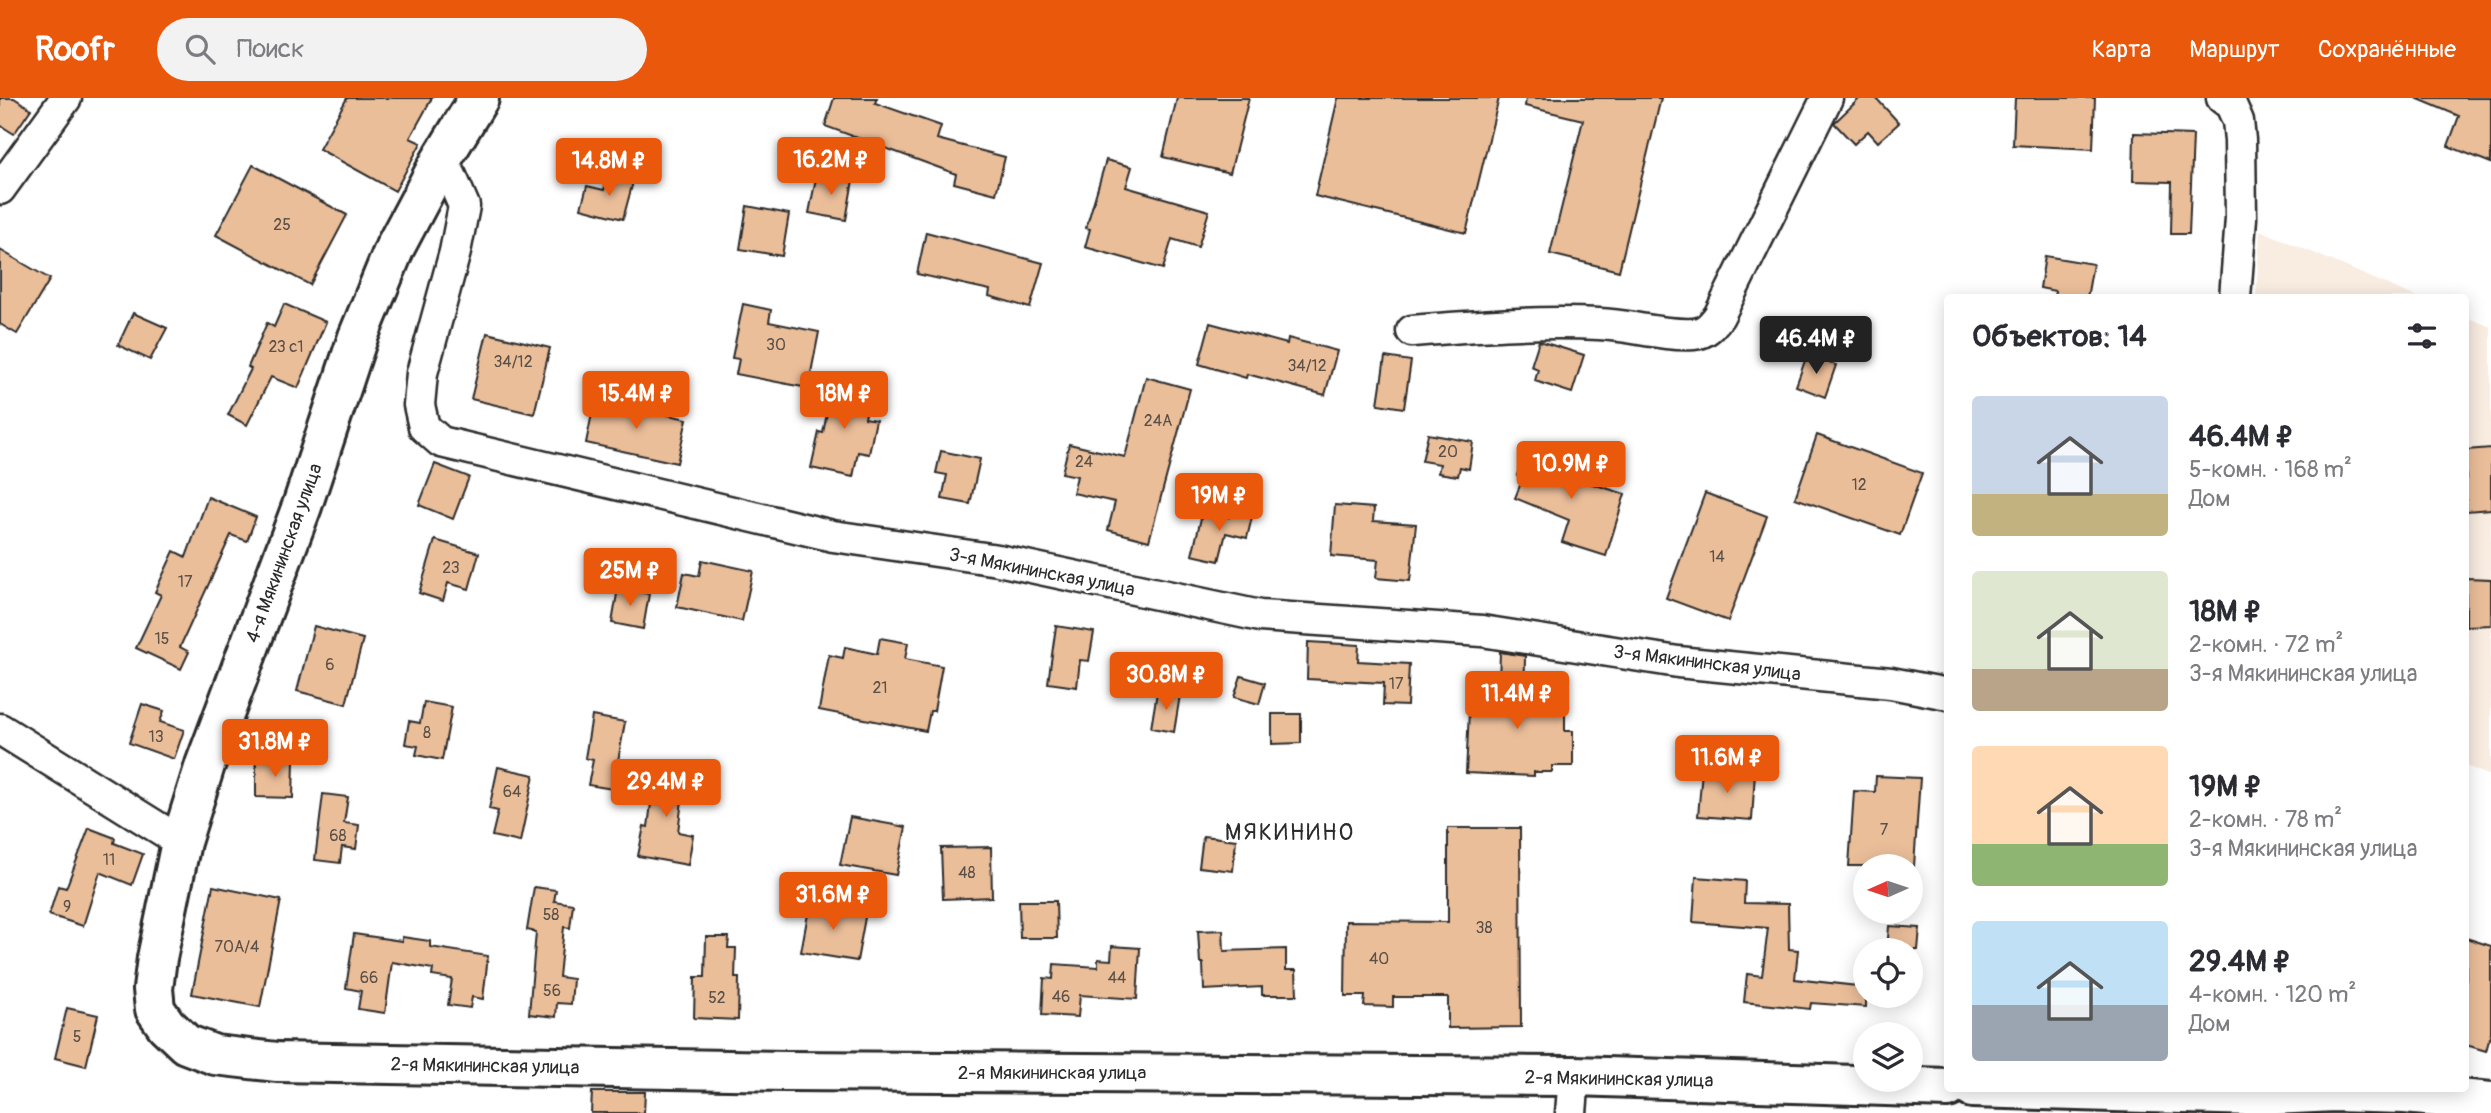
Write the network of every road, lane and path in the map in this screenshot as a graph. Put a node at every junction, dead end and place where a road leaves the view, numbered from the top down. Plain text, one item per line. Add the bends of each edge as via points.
1 (66, 98) edge
2 (479, 98) edge
3 (1828, 98) edge
4 (2222, 98) edge
5 (440, 162) junction
6 (0, 189) edge
7 (2235, 294) edge
8 (1412, 331) dead end
9 (1944, 693) edge
10 (0, 729) edge
11 (181, 842) junction
12 (166, 1026) joint
13 (1944, 1088) edge
14 (2045, 1092) edge
15 (1572, 1095) edge
16 (2154, 1098) edge
17 (2491, 1102) edge

1 - 6 street
2 - 5 street, 4-я Мякининская улица
3 - 8 street via 1710,328 1681,334 1600,324 1509,323
4 - 7 street via 2238,121 2241,218
5 - 9 street, 3-я Мякининская улица via 452,176 464,206 422,373 419,404 424,427 441,442 833,536 998,561 1260,616 1482,631 1678,663 1891,683
5 - 11 street, 4-я Мякининская улица via 394,247 358,337
10 - 11 street
11 - 12 street, 4-я Мякининская улица via 153,989 155,1009
12 - 15 street, 2-я Мякининская улица via 186,1044 215,1055 277,1062
13 - 15 street, 2-я Мякининская улица
14 - 16 street
16 - 17 street via 2363,1093

